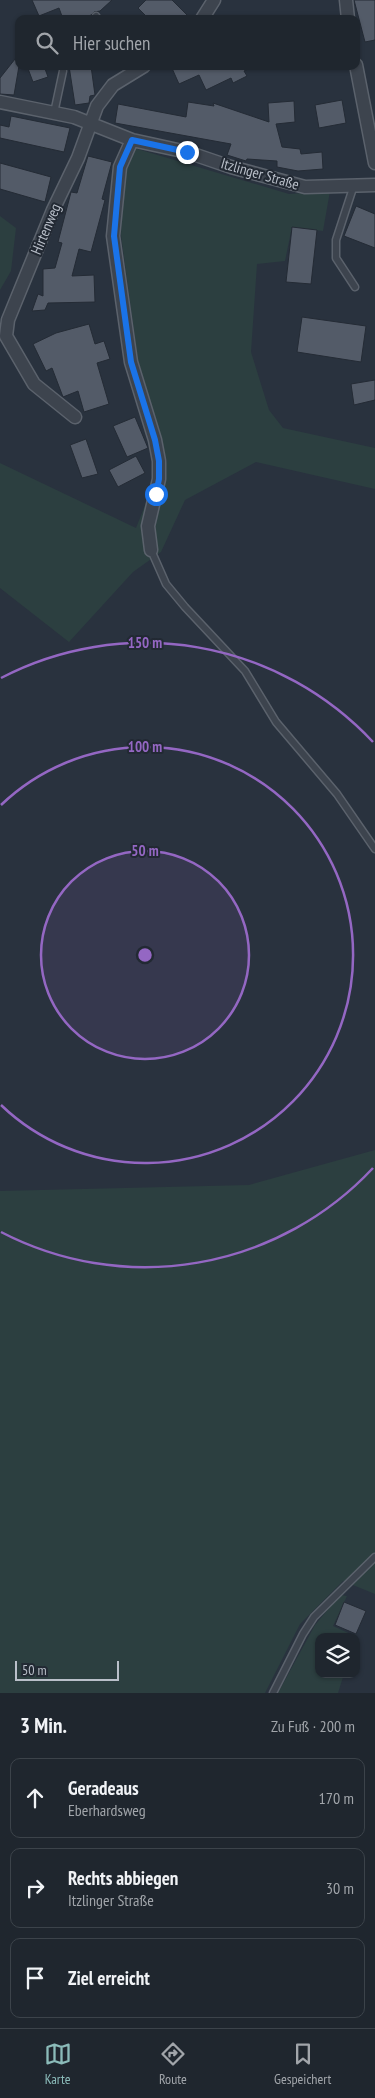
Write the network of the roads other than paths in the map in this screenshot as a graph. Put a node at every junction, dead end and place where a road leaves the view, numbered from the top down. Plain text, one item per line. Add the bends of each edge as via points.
1 (214, 0) edge
2 (346, 0) edge
3 (205, 15) edge
4 (348, 15) edge
5 (136, 70) edge
6 (357, 70) edge
7 (63, 71) dead end
8 (0, 102) edge
9 (54, 113) junction
10 (91, 123) junction
11 (132, 140) junction
12 (375, 163) edge
13 (354, 185) junction
14 (375, 185) edge
15 (355, 287) dead end
16 (3, 337) edge
17 (75, 417) dead end
18 (151, 550) joint
19 (375, 849) edge
20 (375, 1557) edge
21 (273, 1693) edge

1 - 3 street
2 - 4 street
5 - 10 street via 113,85 97,106
6 - 12 street
7 - 9 lane
8 - 9 street, Itzlinger Straße
9 - 10 street, Itzlinger Straße
10 - 11 street, Itzlinger Straße
10 - 16 street, Hirtenweg
11 - 13 street, Itzlinger Straße via 187,152 305,187
11 - 18 street via 120,167 114,236 131,362 159,461 159,479 148,526
13 - 14 street, Itzlinger Straße
13 - 15 lane via 336,240 336,258
16 - 17 street, Hirtenweg via 34,384
18 - 19 lane via 166,584 245,671 276,722 337,794
20 - 21 lane via 314,1617

